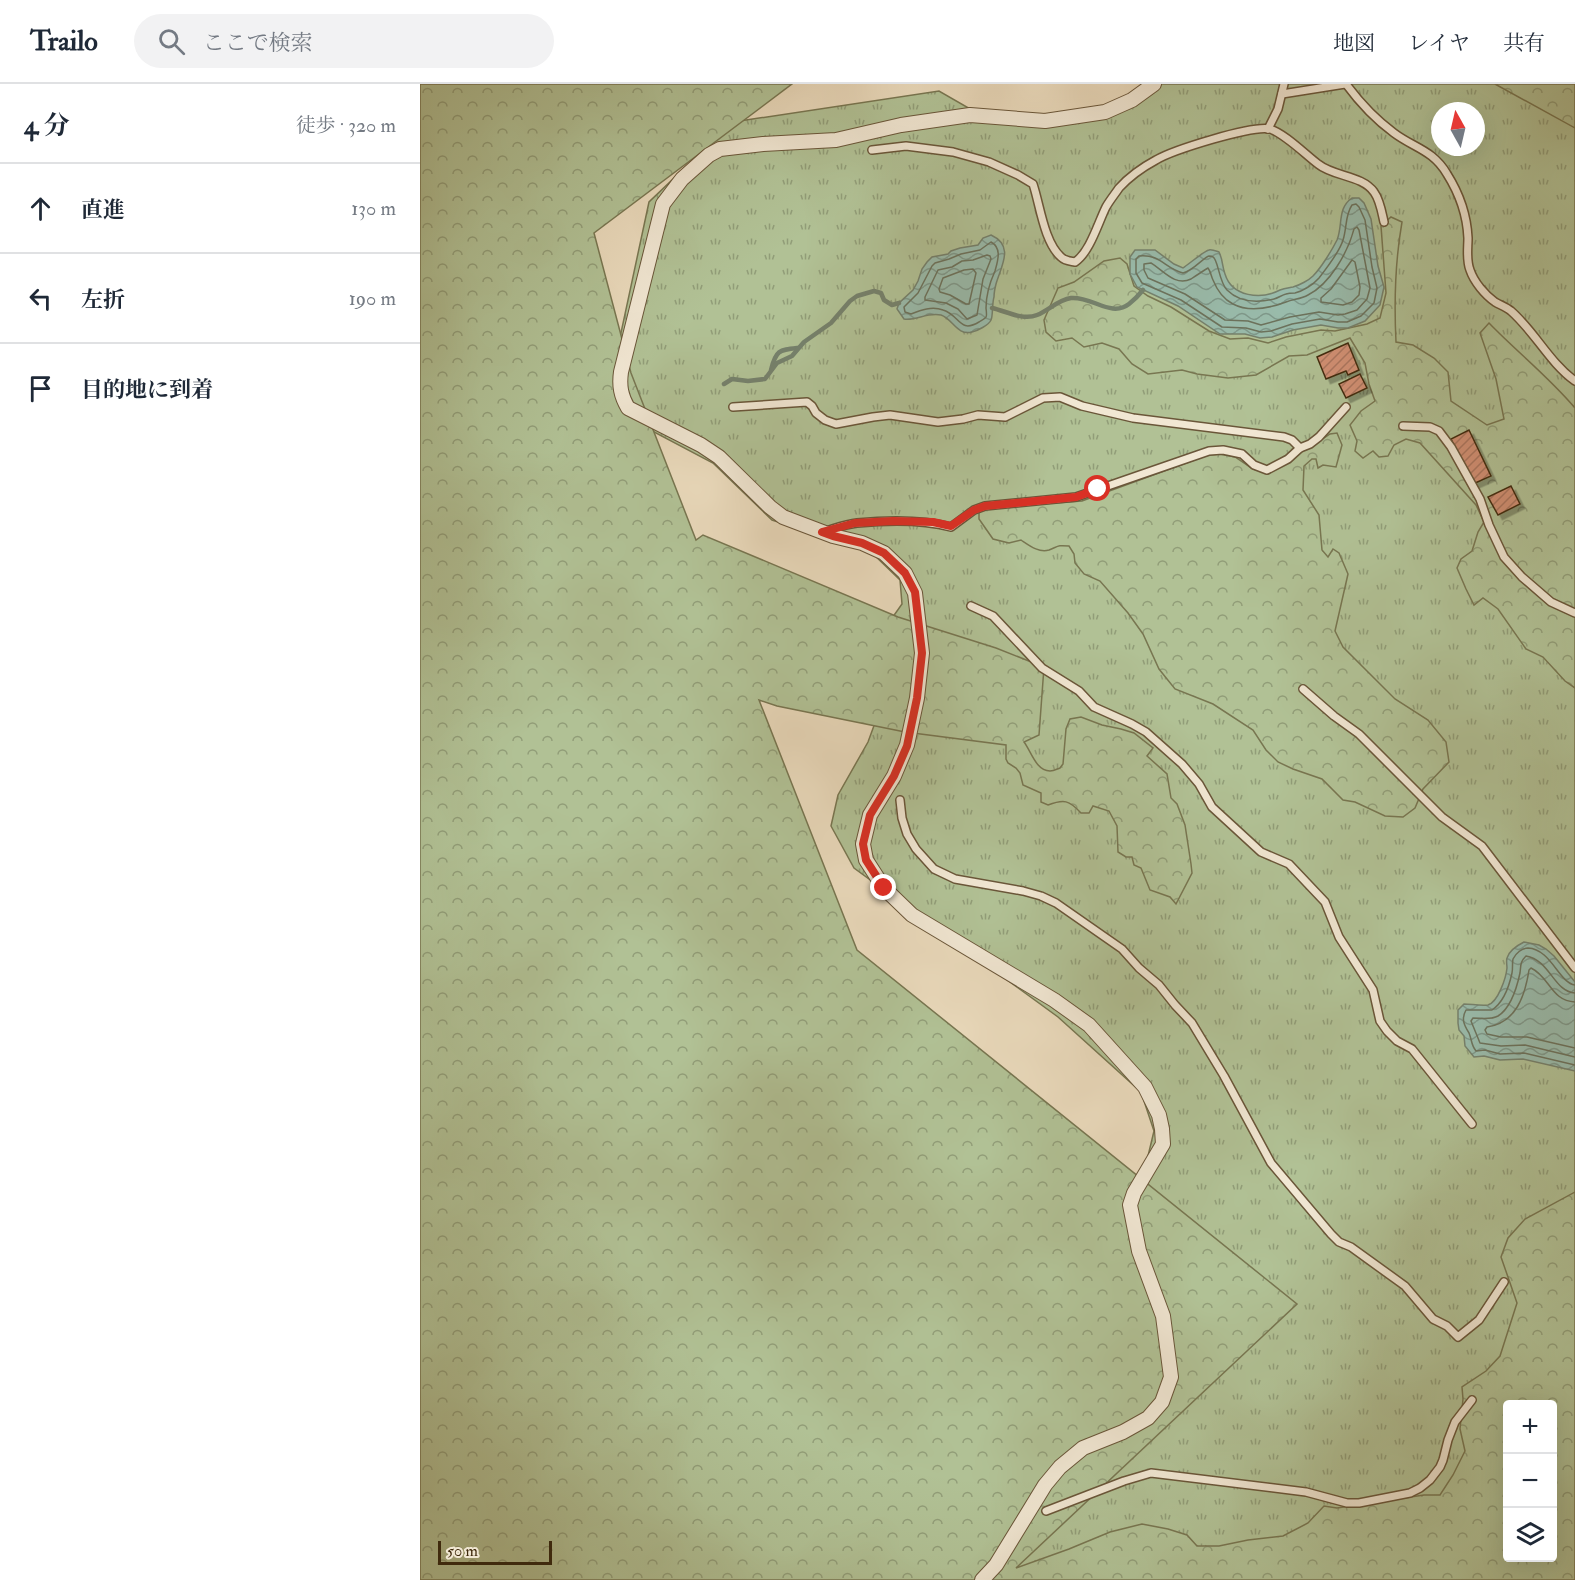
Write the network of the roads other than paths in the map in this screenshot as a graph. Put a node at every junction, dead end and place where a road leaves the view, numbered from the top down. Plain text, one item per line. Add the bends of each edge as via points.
1 (1154, 84) edge
2 (1284, 84) edge
3 (1346, 84) edge
4 (1282, 94) junction
5 (1268, 129) junction
6 (873, 150) dead end
7 (1384, 222) dead end
8 (1575, 381) edge
9 (733, 407) dead end
10 (1346, 407) dead end
11 (1403, 426) dead end
12 (1300, 448) junction
13 (822, 532) junction
14 (971, 606) dead end
15 (1575, 613) edge
16 (1303, 689) dead end
17 (900, 800) dead end
18 (1575, 968) edge
19 (1472, 1124) dead end
20 (1504, 1282) dead end
21 (1472, 1400) dead end
22 (1046, 1511) dead end
23 (982, 1580) edge

1 - 13 street via 1105,112 1045,121 970,115 836,140 720,149 682,179 663,204 621,372 619,386 623,398 628,408 719,457 783,517
2 - 4 lane
3 - 4 lane
3 - 8 lane via 1374,117 1405,141 1432,155 1447,173 1465,216 1470,270 1475,279 1485,295 1509,309 1559,368
4 - 5 lane
5 - 6 lane via 1186,147 1136,173 1108,204 1081,258 1075,262 1062,258 1056,250 1045,231 1033,184 1018,175 953,152 906,146
5 - 7 lane via 1323,168 1366,184 1374,192
9 - 12 lane via 807,402 825,420 836,424 890,415 938,422 978,415 1005,417 1043,398 1060,397 1133,418 1284,437
10 - 12 lane via 1319,437
11 - 15 lane via 1439,431 1480,499 1504,558 1551,602
12 - 13 lane via 1267,470 1242,454 1209,451 1076,497 985,506 951,526 893,521 855,523
13 - 23 street via 884,553 905,573 915,592 922,653 917,698 907,746 870,815 863,844 866,860 884,888 912,915 1089,1025 1145,1087 1162,1129 1163,1144 1130,1205 1139,1251 1163,1316 1171,1377 1162,1402 1148,1418 1083,1448 1060,1467 996,1565
14 - 19 lane via 993,616 1042,668 1079,691 1094,707 1146,732 1182,764 1212,807 1262,852 1289,864 1325,902 1339,937 1373,990 1380,1020 1387,1031 1412,1049
16 - 18 lane via 1359,734 1442,817 1482,846
17 - 20 lane via 907,834 934,869 955,879 1041,896 1122,949 1192,1023 1271,1163 1339,1242 1406,1286 1433,1318 1458,1337 1479,1320
21 - 22 lane via 1455,1422 1440,1467 1430,1480 1410,1493 1347,1503 1306,1492 1151,1473

